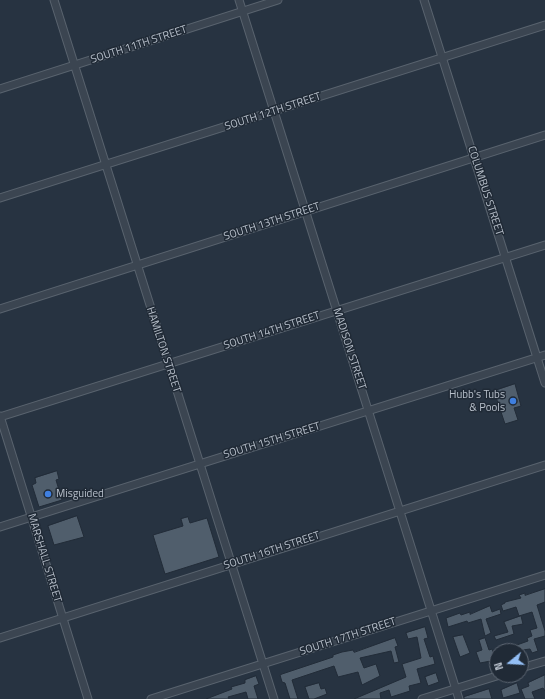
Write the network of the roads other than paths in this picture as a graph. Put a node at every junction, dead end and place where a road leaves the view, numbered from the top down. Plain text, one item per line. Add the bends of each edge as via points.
1 (54, 0) edge
2 (239, 0) edge
3 (278, 0) edge
4 (424, 0) edge
5 (243, 11) junction
6 (545, 25) edge
7 (442, 58) junction
8 (74, 65) junction
9 (0, 89) edge
10 (274, 111) junction
11 (545, 135) edge
12 (474, 158) junction
13 (106, 165) junction
14 (0, 198) edge
15 (305, 211) junction
16 (545, 245) edge
17 (506, 258) junction
18 (137, 266) junction
19 (0, 309) edge
20 (337, 311) junction
21 (545, 355) edge
22 (537, 358) junction
23 (168, 364) junction
24 (545, 383) edge
25 (369, 411) junction
26 (0, 417) edge
27 (199, 464) junction
28 (545, 465) edge
29 (401, 510) junction
30 (32, 517) junction
31 (0, 527) edge
32 (231, 565) junction
33 (545, 575) edge
34 (432, 611) junction
35 (63, 618) junction
36 (0, 638) edge
37 (545, 661) edge
38 (263, 664) junction
39 (529, 666) edge
40 (489, 678) edge
41 (456, 689) junction
42 (88, 699) edge
43 (151, 699) edge
44 (274, 699) edge
45 (422, 699) edge
46 (459, 699) edge

1 - 8 street, HAMILTON STREET
2 - 5 street, MADISON STREET
3 - 5 street, SOUTH 11TH STREET
4 - 7 street, COLUMBUS STREET
5 - 8 street, SOUTH 11TH STREET
5 - 10 street, MADISON STREET
6 - 7 street, SOUTH 12TH STREET
7 - 10 street, SOUTH 12TH STREET
7 - 12 street, COLUMBUS STREET
8 - 9 street, SOUTH 11TH STREET
8 - 13 street, HAMILTON STREET
10 - 13 street, SOUTH 12TH STREET
10 - 15 street, MADISON STREET
11 - 12 street, SOUTH 13TH STREET
12 - 15 street, SOUTH 13TH STREET
12 - 17 street, COLUMBUS STREET
13 - 14 street, SOUTH 12TH STREET
13 - 18 street, HAMILTON STREET
15 - 18 street, SOUTH 13TH STREET
15 - 20 street, MADISON STREET
16 - 17 street, SOUTH 14TH STREET
17 - 20 street, SOUTH 14TH STREET
17 - 22 street, COLUMBUS STREET
18 - 19 street, SOUTH 13TH STREET
18 - 23 street, HAMILTON STREET
20 - 23 street, SOUTH 14TH STREET
20 - 25 street, MADISON STREET
21 - 22 street, SOUTH 15TH STREET
22 - 24 street, COLUMBUS STREET
22 - 25 street, SOUTH 15TH STREET
23 - 26 street, SOUTH 14TH STREET
23 - 27 street, HAMILTON STREET
25 - 27 street, SOUTH 15TH STREET
25 - 29 street, MADISON STREET
26 - 30 street, MARSHALL STREET
27 - 30 street, SOUTH 15TH STREET
27 - 32 street, HAMILTON STREET
28 - 29 street, SOUTH 16TH STREET
29 - 32 street, SOUTH 16TH STREET
29 - 34 street, MADISON STREET
30 - 31 street, SOUTH 15TH STREET
30 - 35 street, MARSHALL STREET
32 - 35 street, SOUTH 16TH STREET
32 - 38 street, HAMILTON STREET
33 - 34 street, SOUTH 17TH STREET
34 - 38 street, SOUTH 17TH STREET
34 - 41 street, MADISON STREET
35 - 36 street, SOUTH 16TH STREET
35 - 42 street, MARSHALL STREET
37 - 39 street
38 - 43 street, SOUTH 17TH STREET
38 - 44 street, HAMILTON STREET
40 - 41 street
41 - 45 street
41 - 46 street, MADISON STREET

